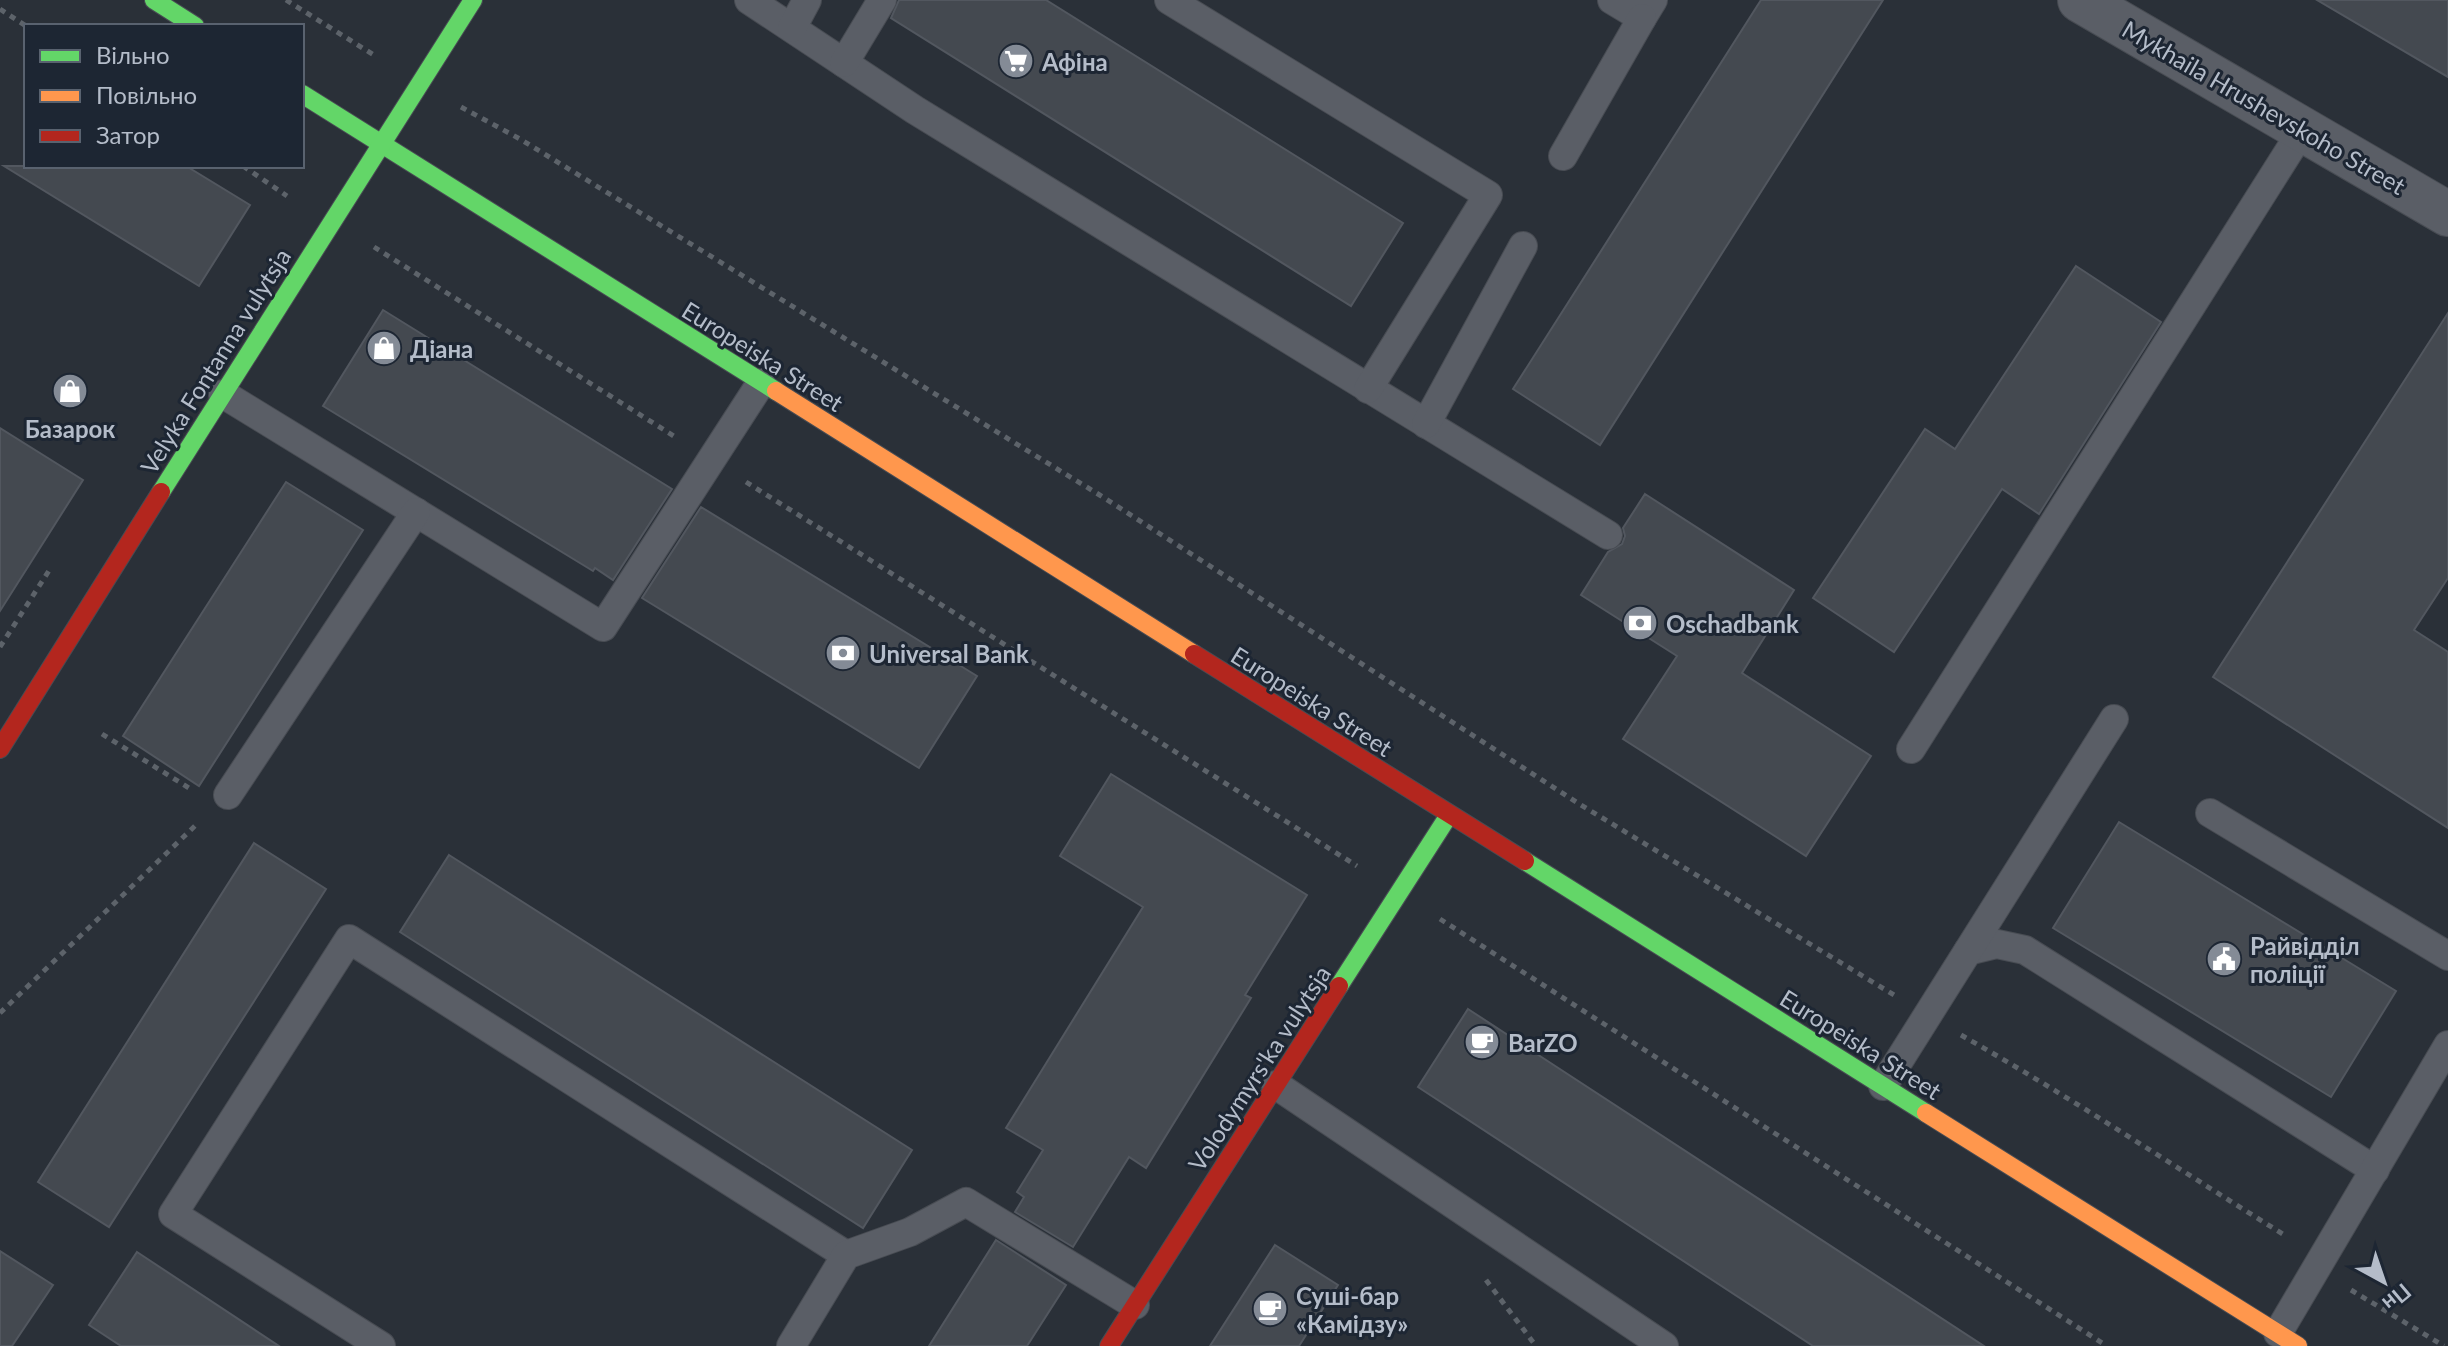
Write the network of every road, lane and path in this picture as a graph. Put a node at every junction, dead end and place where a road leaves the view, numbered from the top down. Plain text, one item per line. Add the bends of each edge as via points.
1 (154, 0) edge
2 (286, 0) edge
3 (473, 0) edge
4 (749, 0) edge
5 (807, 0) edge
6 (882, 0) edge
7 (1169, 0) edge
8 (1612, 0) edge
9 (2080, 0) edge
10 (0, 9) edge
11 (1647, 9) edge
12 (192, 24) edge
13 (24, 25) edge
14 (792, 28) junction
15 (844, 63) junction
16 (418, 83) junction
17 (304, 95) edge
18 (2303, 129) junction
19 (380, 144) junction
20 (1563, 156) dead end
21 (246, 168) edge
22 (288, 195) junction
23 (279, 208) dead end
24 (2448, 214) edge
25 (332, 220) junction
26 (1523, 246) dead end
27 (761, 383) junction
28 (1368, 389) junction
29 (223, 394) junction
30 (1426, 424) junction
31 (712, 460) junction
32 (416, 512) junction
33 (1608, 535) dead end
34 (51, 567) dead end
35 (0, 647) edge
36 (2114, 719) dead end
37 (102, 734) dead end
38 (0, 749) edge
39 (1911, 749) dead end
40 (228, 795) junction
41 (2210, 813) dead end
42 (1449, 815) junction
43 (1399, 893) junction
44 (1968, 951) junction
45 (2448, 956) edge
46 (0, 1013) edge
47 (1929, 1016) junction
48 (2448, 1045) edge
49 (1276, 1085) junction
50 (1883, 1086) junction
51 (2375, 1170) junction
52 (846, 1255) junction
53 (2322, 1258) junction
54 (1135, 1305) junction
55 (2288, 1340) edge
56 (381, 1346) edge
57 (791, 1346) edge
58 (1109, 1346) edge
59 (1664, 1346) edge
60 (2107, 1346) edge
61 (2444, 1346) edge

1 - 12 main road
2 - 16 path
3 - 16 main road, Velyka Fontanna vulytsja
4 - 14 lane
5 - 14 lane
6 - 15 lane
7 - 28 lane via 1488,195
8 - 11 lane
9 - 18 street, Mykhaila Hrushevskoho Street
10 - 13 path
11 - 20 lane
14 - 15 lane
15 - 28 lane
16 - 19 main road, Velyka Fontanna vulytsja
16 - 47 path via 533,147 1098,494 1581,805
17 - 19 main road, Europeiska Street
18 - 24 street, Mykhaila Hrushevskoho Street
18 - 39 lane
19 - 25 main road, Velyka Fontanna vulytsja
19 - 27 main road, Europeiska Street
21 - 22 path
22 - 23 path
22 - 25 path
25 - 29 main road, Velyka Fontanna vulytsja
25 - 31 path
26 - 30 lane
27 - 31 lane
27 - 42 main road, Europeiska Street
28 - 30 lane
29 - 32 lane
29 - 38 main road, Velyka Fontanna vulytsja
30 - 33 lane
31 - 32 lane via 603,627
31 - 43 path
32 - 40 lane
34 - 35 path
36 - 44 lane
37 - 40 path via 199,794
40 - 46 path
41 - 45 lane
42 - 43 main road, Volodymyrs'ka vulytsja
42 - 50 main road, Europeiska Street
43 - 49 main road, Volodymyrs'ka vulytsja
43 - 60 path
44 - 47 lane
44 - 51 lane via 1997,944 2025,950
47 - 50 lane
47 - 53 path
48 - 51 lane
49 - 54 main road, Volodymyrs'ka vulytsja
49 - 59 lane
50 - 55 main road, Europeiska Street
51 - 53 lane
52 - 54 lane via 910,1232 966,1202
52 - 56 lane via 349,939 173,1214
52 - 57 lane
53 - 55 lane
53 - 61 path via 2349,1289
54 - 58 main road, Volodymyrs'ka vulytsja

